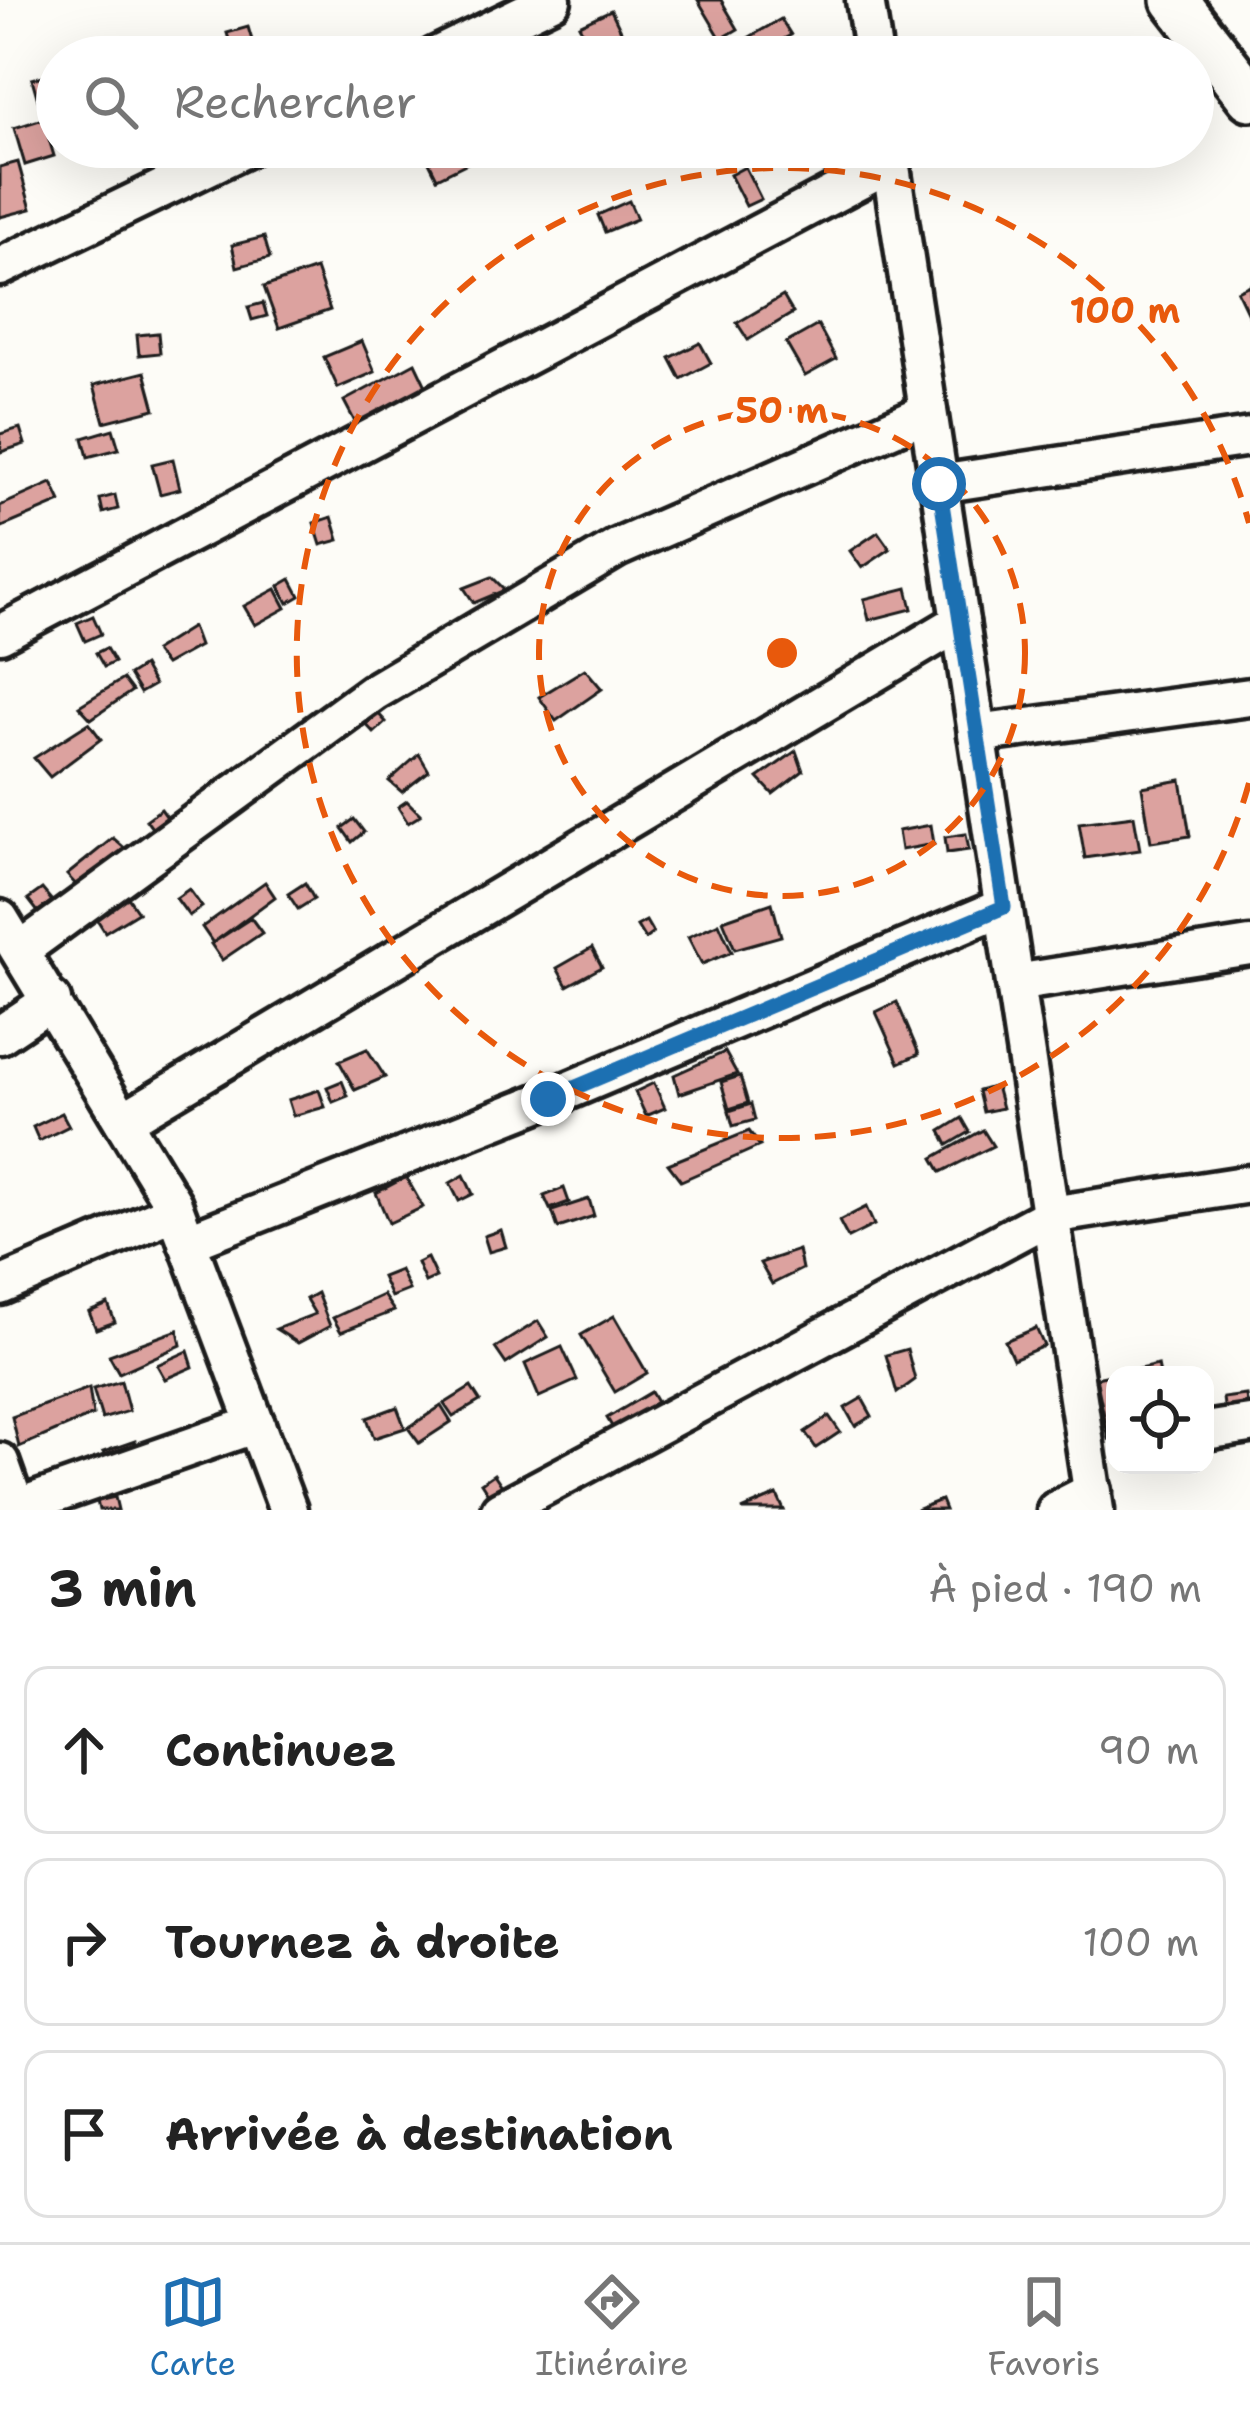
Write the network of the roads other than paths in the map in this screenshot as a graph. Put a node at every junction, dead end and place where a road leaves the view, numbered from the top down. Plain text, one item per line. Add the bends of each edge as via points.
1 (553, 0) edge
2 (865, 0) edge
3 (1175, 0) edge
4 (478, 36) edge
5 (871, 36) edge
6 (1203, 36) edge
7 (1214, 50) edge
8 (1250, 97) edge
9 (204, 168) edge
10 (867, 168) edge
11 (891, 168) edge
12 (0, 266) edge
13 (928, 412) junction
14 (1250, 437) edge
15 (939, 484) junction
16 (960, 622) junction
17 (0, 634) edge
18 (1250, 697) edge
19 (977, 734) junction
20 (1004, 907) junction
21 (0, 919) edge
22 (1250, 946) edge
23 (22, 950) junction
24 (1015, 983) junction
25 (52, 1000) junction
26 (0, 1035) edge
27 (123, 1121) junction
28 (1250, 1184) edge
29 (1051, 1215) junction
30 (181, 1227) junction
31 (0, 1286) edge
32 (256, 1424) junction
33 (1250, 1424) edge
34 (1214, 1430) edge
35 (1101, 1447) edge
36 (0, 1462) edge
37 (1094, 1500) edge
38 (14, 1509) edge
39 (288, 1510) edge
40 (500, 1510) edge
41 (1056, 1510) edge

1 - 4 street
2 - 5 street
3 - 6 street
7 - 8 street
9 - 12 street
10 - 17 street
11 - 13 street
13 - 15 street
13 - 23 street via 616,548 374,692
14 - 15 street
15 - 16 street
16 - 19 street
16 - 27 street
18 - 19 street
19 - 20 street
20 - 24 street
20 - 30 street via 548,1099
21 - 23 street
22 - 24 street
23 - 25 street
24 - 29 street
25 - 26 street
25 - 27 street
27 - 30 street
28 - 29 street
29 - 35 street
29 - 40 street
30 - 31 street
30 - 32 street
32 - 38 street
32 - 39 street
33 - 34 street
35 - 37 street
36 - 38 street
37 - 41 street

